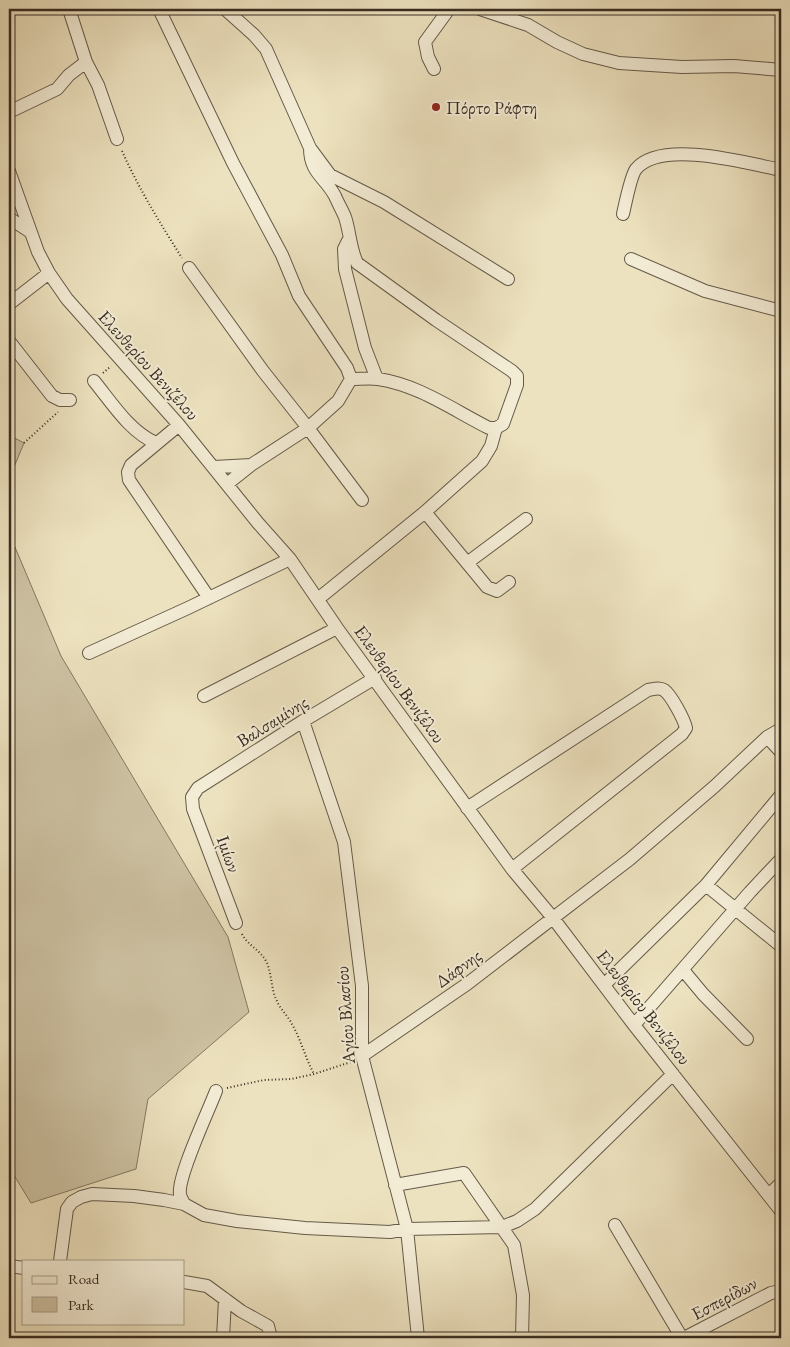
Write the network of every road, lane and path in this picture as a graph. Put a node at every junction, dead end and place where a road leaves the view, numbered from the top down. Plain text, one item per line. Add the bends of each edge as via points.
1 (69, 9) edge
2 (159, 9) edge
3 (225, 9) edge
4 (449, 9) edge
5 (480, 9) edge
6 (86, 62) junction
7 (434, 69) dead end
8 (781, 70) edge
9 (9, 112) edge
10 (117, 138) joint
11 (310, 148) junction
12 (781, 170) edge
13 (9, 171) edge
14 (622, 214) dead end
15 (9, 218) edge
16 (29, 231) junction
17 (349, 238) junction
18 (631, 259) dead end
19 (188, 268) joint
20 (49, 273) junction
21 (508, 279) dead end
22 (9, 304) edge
23 (781, 311) edge
24 (9, 341) edge
25 (351, 379) junction
26 (377, 379) junction
27 (94, 381) dead end
28 (70, 400) dead end
29 (179, 424) junction
30 (308, 428) junction
31 (496, 428) junction
32 (156, 444) junction
33 (251, 465) junction
34 (214, 467) junction
35 (227, 484) junction
36 (362, 500) dead end
37 (425, 512) junction
38 (526, 519) dead end
39 (290, 559) junction
40 (467, 563) junction
41 (508, 582) dead end
42 (209, 598) junction
43 (318, 599) junction
44 (337, 628) junction
45 (89, 653) dead end
46 (375, 678) junction
47 (204, 696) dead end
48 (303, 721) junction
49 (781, 729) edge
50 (767, 737) junction
51 (781, 752) edge
52 (781, 796) edge
53 (192, 797) joint
54 (467, 808) junction
55 (781, 859) edge
56 (512, 868) junction
57 (706, 885) junction
58 (735, 910) junction
59 (553, 918) junction
60 (236, 923) joint
61 (781, 946) edge
62 (683, 970) junction
63 (604, 985) junction
64 (634, 1025) junction
65 (747, 1040) dead end
66 (362, 1056) junction
67 (314, 1074) junction
68 (673, 1074) junction
69 (216, 1091) joint
70 (781, 1183) edge
71 (395, 1185) junction
72 (769, 1195) junction
73 (184, 1204) junction
74 (781, 1211) edge
75 (615, 1225) dead end
76 (502, 1227) junction
77 (407, 1229) junction
78 (60, 1260) edge
79 (9, 1266) edge
80 (22, 1268) edge
81 (185, 1282) edge
82 (781, 1291) edge
83 (225, 1299) junction
84 (224, 1338) edge
85 (271, 1338) edge
86 (418, 1338) edge
87 (522, 1338) edge
88 (683, 1338) edge

1 - 6 street
2 - 25 street via 233,163 282,255 299,296 348,368
3 - 11 street via 266,49
4 - 7 street via 425,42
5 - 8 street via 528,25 582,54 619,63
6 - 9 street via 56,89
6 - 10 street
10 - 19 path via 151,210
11 - 17 street via 310,159 334,193 345,218
11 - 21 street via 330,175 384,202
12 - 14 street via 699,155 662,155 636,170
13 - 16 street, Ελευθερίου Βενιζέλου
15 - 16 street
16 - 20 street, Ελευθερίου Βενιζέλου
17 - 26 street via 344,249 345,270 364,348
17 - 31 street via 357,263 517,376 517,385 503,424
18 - 23 street via 705,291
19 - 30 street
20 - 22 street
20 - 29 street, Ελευθερίου Βενιζέλου via 83,318
24 - 28 street via 52,396
25 - 26 street
25 - 30 street via 338,401
26 - 31 street via 413,389 489,428
27 - 32 street via 122,416
29 - 32 street
29 - 34 street, Ελευθερίου Βενιζέλου
30 - 33 street
30 - 36 street
31 - 37 street via 492,446 482,461
32 - 42 street via 131,465 129,480
33 - 34 street
33 - 35 street
34 - 35 street, Ελευθερίου Βενιζέλου
35 - 39 street, Ελευθερίου Βενιζέλου
37 - 40 street
37 - 43 street
38 - 40 street
39 - 42 street
39 - 43 street, Ελευθερίου Βενιζέλου
40 - 41 street via 486,587 497,590
42 - 45 street
43 - 44 street, Ελευθερίου Βενιζέλου
44 - 46 street, Ελευθερίου Βενιζέλου
44 - 47 street
46 - 48 street, Βαλσαμίνης
46 - 54 street, Ελευθερίου Βενιζέλου
48 - 53 street, Βαλσαμίνης via 198,788
48 - 66 street, Αγίου Βλασίου via 344,842 362,986
49 - 50 street, Δάφνης
50 - 51 street
50 - 59 street, Δάφνης via 630,859
52 - 57 street
53 - 60 street, Ιμίων via 193,809
54 - 56 street, Ελευθερίου Βενιζέλου
54 - 56 street via 648,690 664,690 684,719 686,728 682,734
55 - 58 street
56 - 59 street, Ελευθερίου Βενιζέλου
57 - 58 street
57 - 63 street
58 - 61 street
58 - 62 street
59 - 63 street, Ελευθερίου Βενιζέλου
59 - 66 street, Δάφνης via 467,984
60 - 67 path via 245,940 260,951 267,964 276,1001 291,1021
62 - 64 street
62 - 65 street
63 - 64 street, Ελευθερίου Βενιζέλου
64 - 68 street, Ελευθερίου Βενιζέλου
66 - 67 path
66 - 71 street, Αγίου Βλασίου
67 - 69 path via 264,1080
68 - 72 street, Ελευθερίου Βενιζέλου
68 - 76 street via 535,1209
69 - 73 street via 180,1185
70 - 72 street
71 - 76 street via 464,1173
71 - 77 street, Αγίου Βλασίου
72 - 74 street, Ελευθερίου Βενιζέλου
73 - 77 street via 204,1216 237,1221 352,1231
73 - 78 street via 134,1196 92,1194 81,1197 67,1209
75 - 88 street
76 - 77 street
76 - 87 street via 514,1245 523,1295
77 - 86 street, Αγίου Βλασίου
79 - 80 street
81 - 83 street via 207,1286
82 - 88 street, Εσπερίδων via 771,1293
83 - 84 street
83 - 85 street via 268,1326

